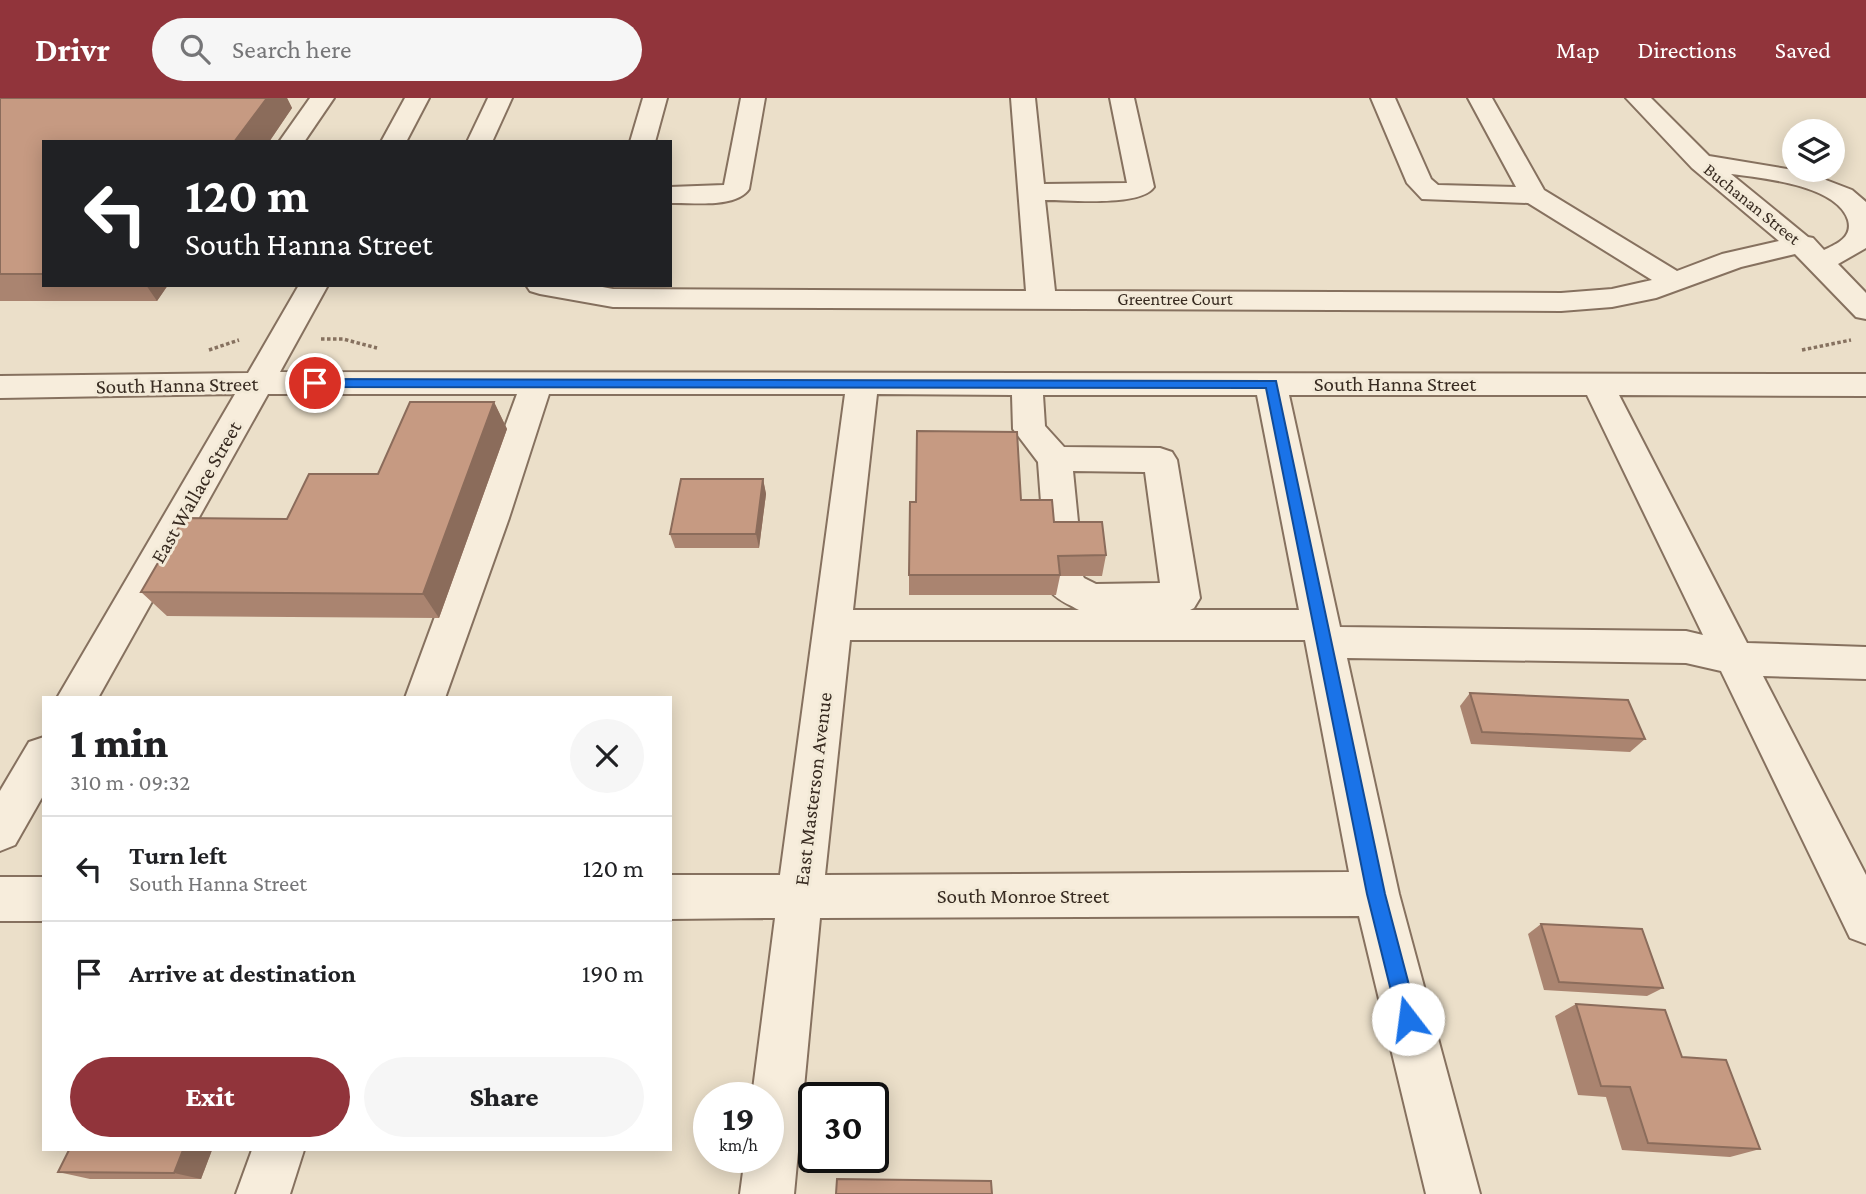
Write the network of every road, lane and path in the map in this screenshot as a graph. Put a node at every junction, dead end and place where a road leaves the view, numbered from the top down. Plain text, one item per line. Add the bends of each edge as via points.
1 (322, 98) edge
2 (417, 98) edge
3 (500, 98) edge
4 (655, 98) edge
5 (753, 98) edge
6 (1023, 98) edge
7 (1122, 98) edge
8 (1384, 98) edge
9 (1480, 98) edge
10 (1638, 98) edge
11 (292, 140) edge
12 (394, 140) edge
13 (480, 140) edge
14 (643, 140) edge
15 (1701, 163) junction
16 (1030, 192) junction
17 (672, 195) edge
18 (1534, 195) junction
19 (1811, 252) junction
20 (1675, 282) junction
21 (313, 287) edge
22 (551, 287) edge
23 (1041, 298) junction
24 (1866, 310) edge
25 (260, 383) junction
26 (536, 384) junction
27 (862, 384) junction
28 (1027, 384) junction
29 (1271, 384) junction
30 (1597, 384) junction
31 (1866, 385) edge
32 (0, 387) edge
33 (1055, 459) junction
34 (833, 625) junction
35 (1322, 634) junction
36 (1735, 659) junction
37 (1866, 663) edge
38 (78, 696) edge
39 (426, 696) edge
40 (42, 758) edge
41 (0, 831) edge
42 (1376, 894) junction
43 (672, 897) edge
44 (800, 897) junction
45 (0, 899) edge
46 (42, 899) edge
47 (1866, 922) edge
48 (278, 1151) edge
49 (262, 1194) edge
50 (767, 1194) edge
51 (1453, 1194) edge

1 - 11 street
2 - 12 street
3 - 13 street
4 - 14 street
5 - 17 street via 736,189
6 - 16 street
7 - 16 street via 1140,187 1133,191
8 - 18 street via 1420,183 1431,193
9 - 18 street
10 - 15 street, Buchanan Street
15 - 19 street, Buchanan Street
15 - 19 street, Greentree Court via 1784,175 1818,184 1855,203 1863,216 1863,231 1854,243 1841,253
16 - 23 street
18 - 20 street
19 - 20 street, Greentree Court via 1732,260
19 - 24 street, Buchanan Street
20 - 23 street, Greentree Court via 1612,298 1561,302
21 - 25 street, East Wallace Street
22 - 23 street, Greentree Court via 613,298
25 - 26 street, South Hanna Street
25 - 32 street, South Hanna Street
25 - 38 street, East Wallace Street
26 - 27 street, South Hanna Street
26 - 39 street
27 - 28 street, South Hanna Street
27 - 34 street, East Masterson Avenue
28 - 29 street, South Hanna Street
28 - 33 street via 1029,429
29 - 30 street, South Hanna Street
29 - 35 street
30 - 31 street, South Hanna Street
30 - 36 street
33 - 33 street via 1160,460 1181,598 1091,599 1066,586
34 - 35 street
34 - 44 street, East Masterson Avenue
35 - 36 street via 1686,647
35 - 42 street
36 - 37 street
36 - 47 street
40 - 41 street
42 - 44 street, South Monroe Street
42 - 51 street
43 - 44 street, South Monroe Street
44 - 50 street, East Masterson Avenue
45 - 46 street
48 - 49 street

